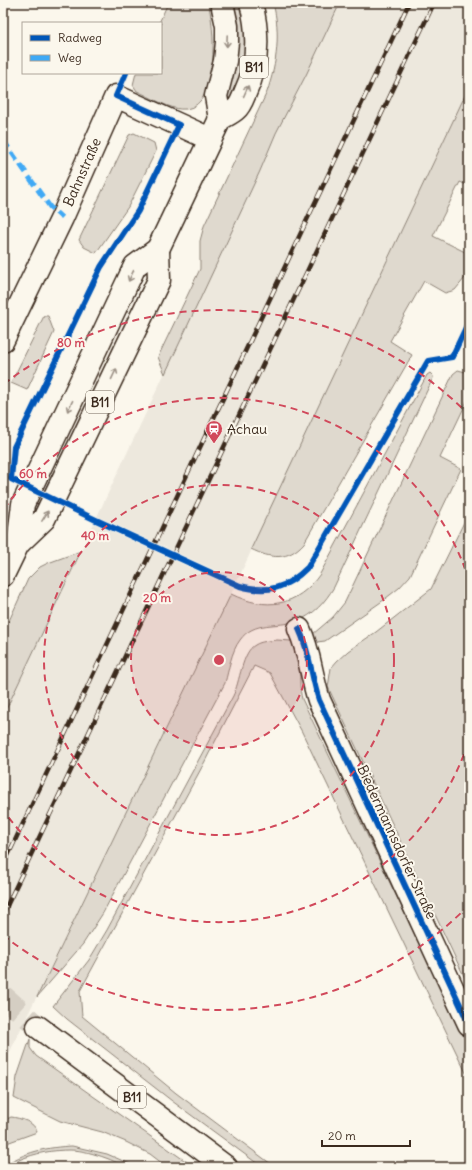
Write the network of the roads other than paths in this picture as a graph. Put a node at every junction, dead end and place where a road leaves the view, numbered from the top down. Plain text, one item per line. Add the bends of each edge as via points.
1 (222, 3) edge
2 (251, 3) edge
3 (220, 119) junction
4 (210, 139) junction
5 (3, 340) edge
6 (3, 575) edge
7 (299, 629) dead end
8 (469, 1024) edge
9 (38, 1027) tunnel mouth
10 (226, 1167) edge

1 -> 3 main road, B11 via 227,26 227,42 216,96
3 -> 2 main road, B11 via 237,109 250,81 257,34
3 - 4 main road, B11
4 - 5 main road, Bahnstraße via 116,96 62,218
4 - 6 main road, B11 via 158,249 135,266 23,504 18,544
7 - 8 main road, Biedermannsdorfer Straße via 308,652 319,700
9 - 10 main road, B11

